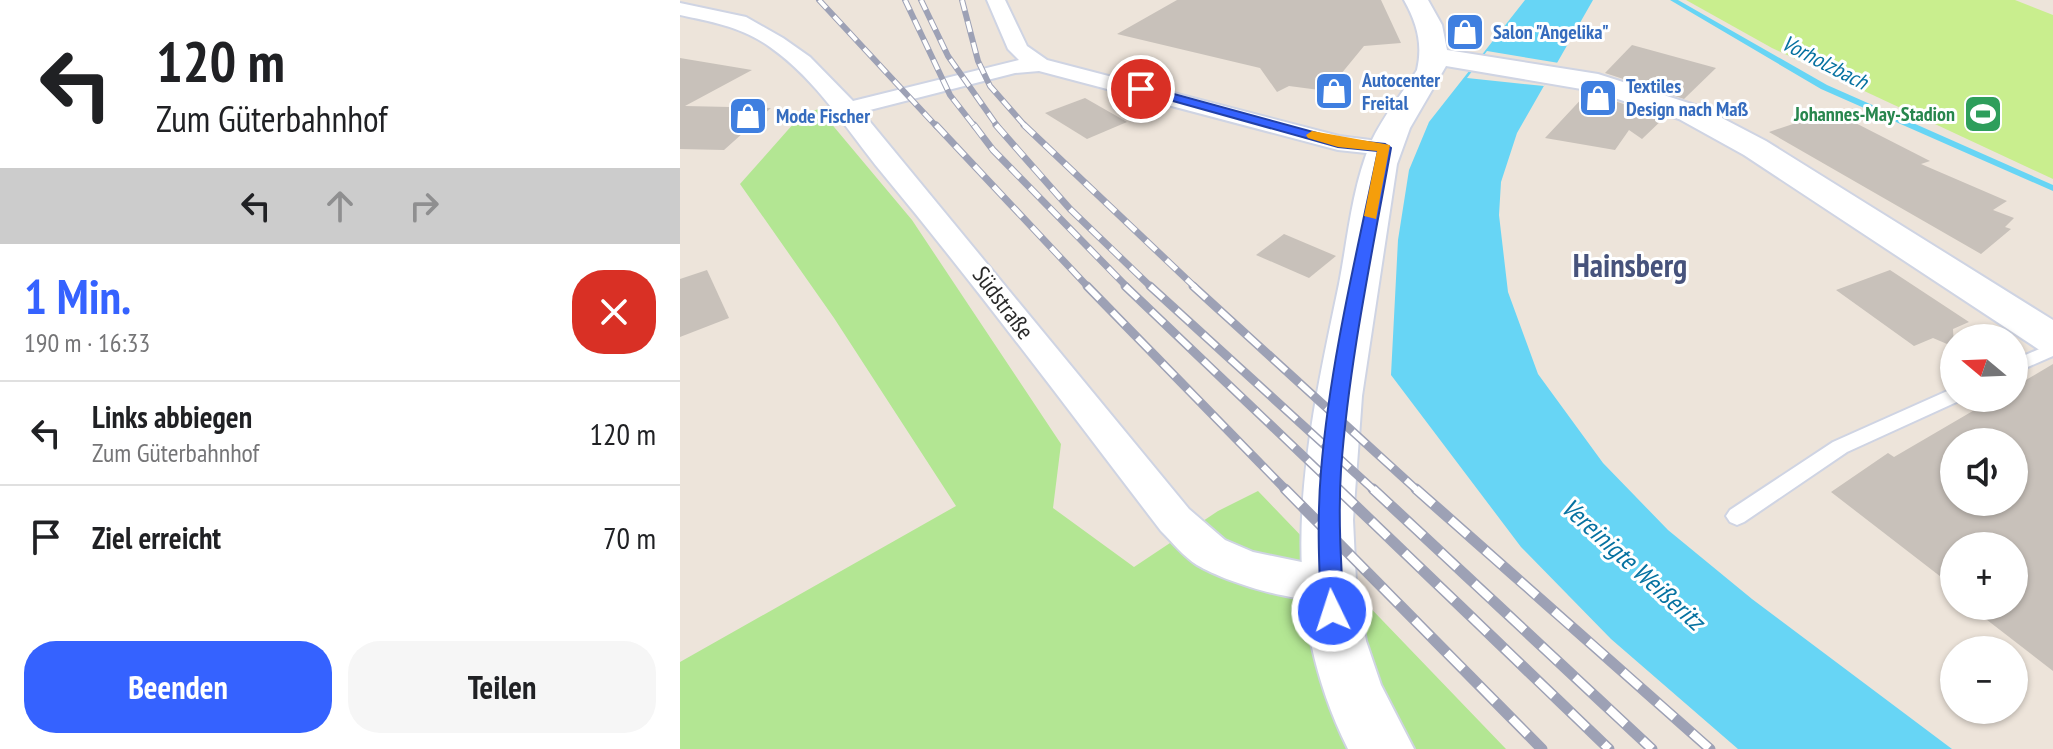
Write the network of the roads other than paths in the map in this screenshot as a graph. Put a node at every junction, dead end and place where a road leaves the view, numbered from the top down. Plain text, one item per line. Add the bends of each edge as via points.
1 (996, 0) edge
2 (1416, 0) edge
3 (680, 9) edge
4 (1435, 56) junction
5 (1039, 65) junction
6 (848, 109) junction
7 (1385, 148) junction
8 (2053, 339) edge
9 (2053, 349) edge
10 (2028, 361) edge
11 (1940, 401) edge
12 (1737, 516) dead end
13 (1330, 584) junction
14 (1382, 749) edge

1 - 5 street via 1018,49
2 - 4 main road via 1430,27
3 - 6 street, Südstraße via 739,21 776,42
4 - 7 main road
4 - 8 main road via 1628,91 1706,121
5 - 6 street
5 - 7 street via 1338,143
6 - 13 street, Südstraße via 1175,520 1210,552 1249,569
7 - 13 main road via 1340,389 1331,468
9 - 10 lane
11 - 12 lane via 1840,447
13 - 14 main road via 1335,639 1346,677 1365,724

